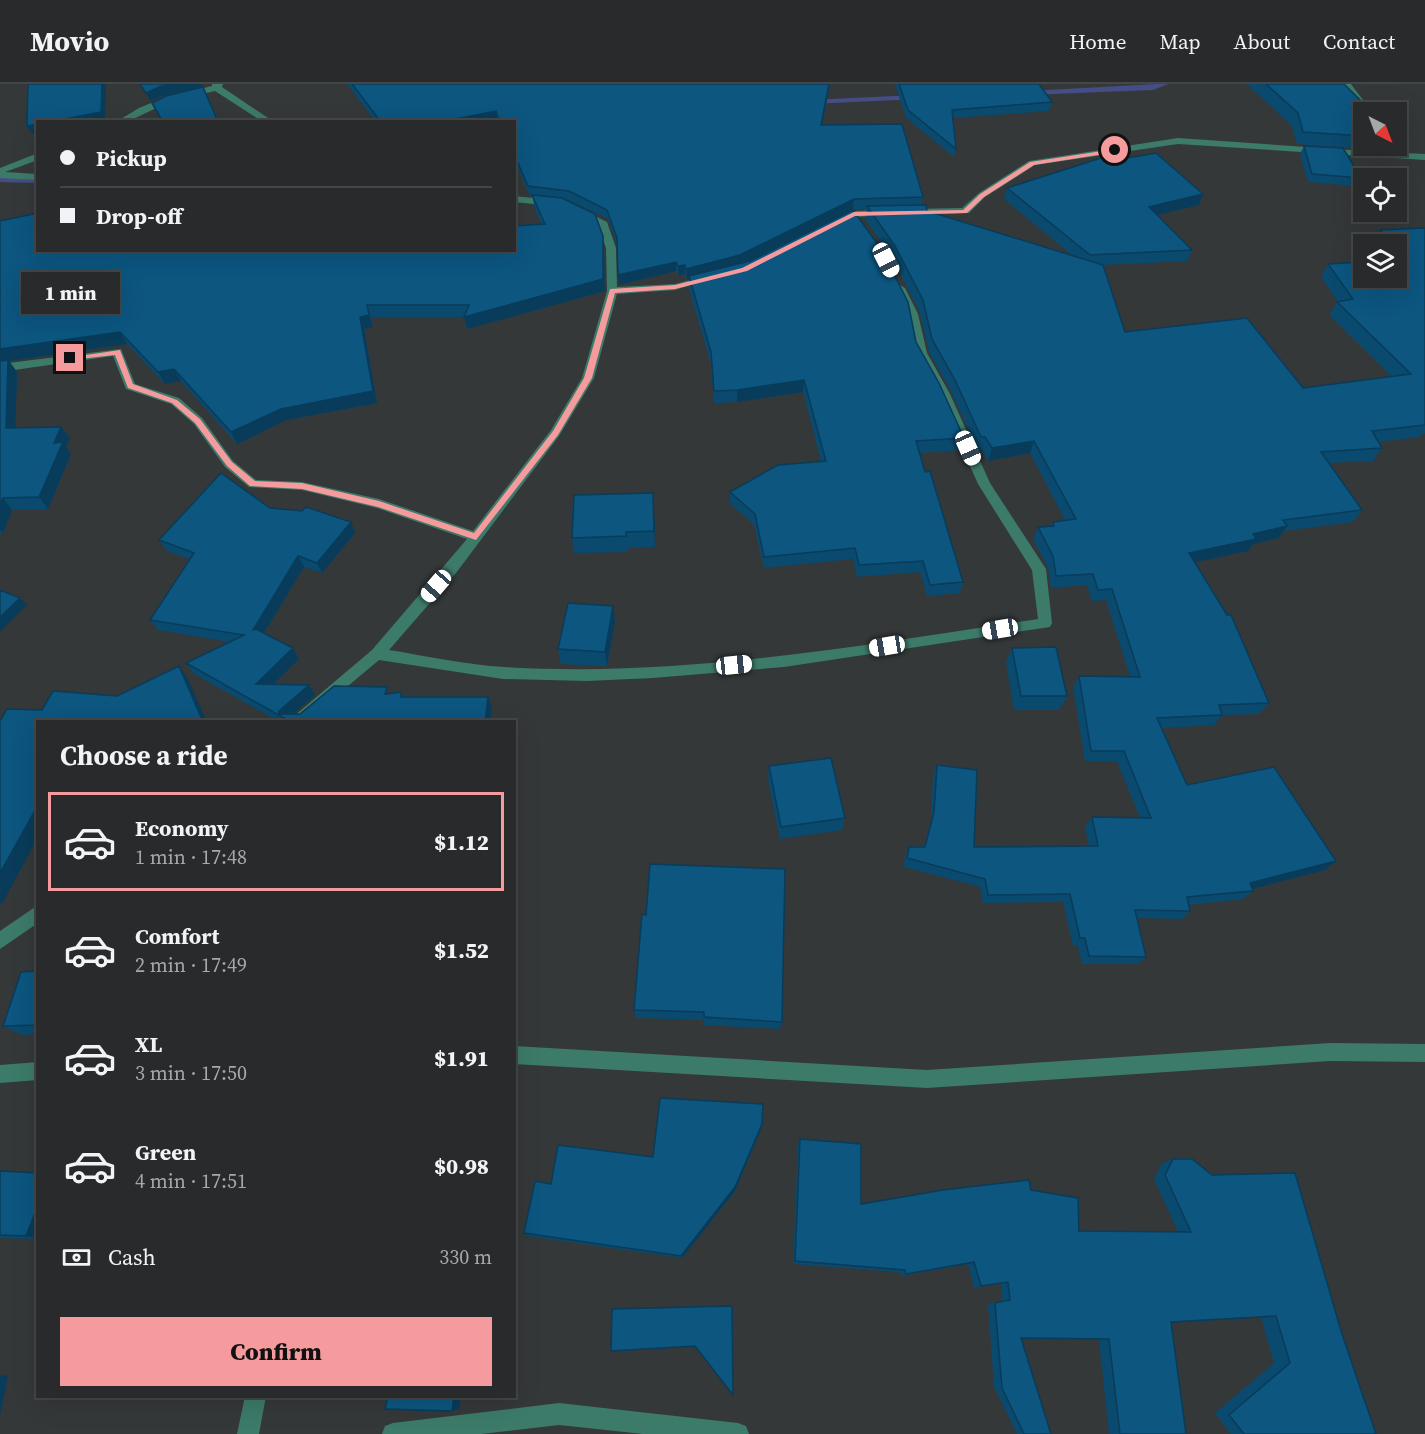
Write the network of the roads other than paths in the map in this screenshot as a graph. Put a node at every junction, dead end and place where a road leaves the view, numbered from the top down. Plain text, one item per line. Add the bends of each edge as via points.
1 (1346, 84) edge
2 (217, 85) edge
3 (1360, 102) edge
4 (123, 120) edge
5 (267, 120) edge
6 (1353, 153) edge
7 (1401, 156) edge
8 (36, 157) edge
9 (1425, 157) edge
10 (0, 173) edge
11 (36, 177) edge
12 (516, 199) edge
13 (854, 214) junction
14 (824, 230) edge
15 (867, 232) edge
16 (721, 275) edge
17 (895, 278) edge
18 (612, 291) junction
19 (0, 368) edge
20 (476, 537) junction
21 (377, 654) junction
22 (296, 720) edge
23 (36, 914) edge
24 (0, 941) edge
25 (1425, 1053) edge
26 (516, 1055) edge
27 (36, 1071) edge
28 (0, 1074) edge
29 (256, 1398) edge
30 (248, 1434) edge
31 (393, 1434) edge
32 (738, 1434) edge

1 - 3 street
2 - 4 street via 136,111
2 - 5 street
6 - 13 street via 1178,141 1032,163 982,195 965,212
7 - 9 street
8 - 10 street
10 - 11 street
12 - 18 street via 566,205 602,222 611,248
13 - 14 street
13 - 15 street
16 - 18 street via 675,287
17 - 21 street via 913,314 921,353 944,393 984,484 1039,569 1045,622 842,653 648,674 519,674
18 - 20 street via 588,378 555,433
19 - 20 street via 117,352 130,386 175,401 198,421 230,464 253,484 313,488 379,504
20 - 21 street
21 - 22 street
23 - 24 street
25 - 26 street via 1330,1052 927,1079
27 - 28 street
29 - 30 street
31 - 32 street via 560,1414

